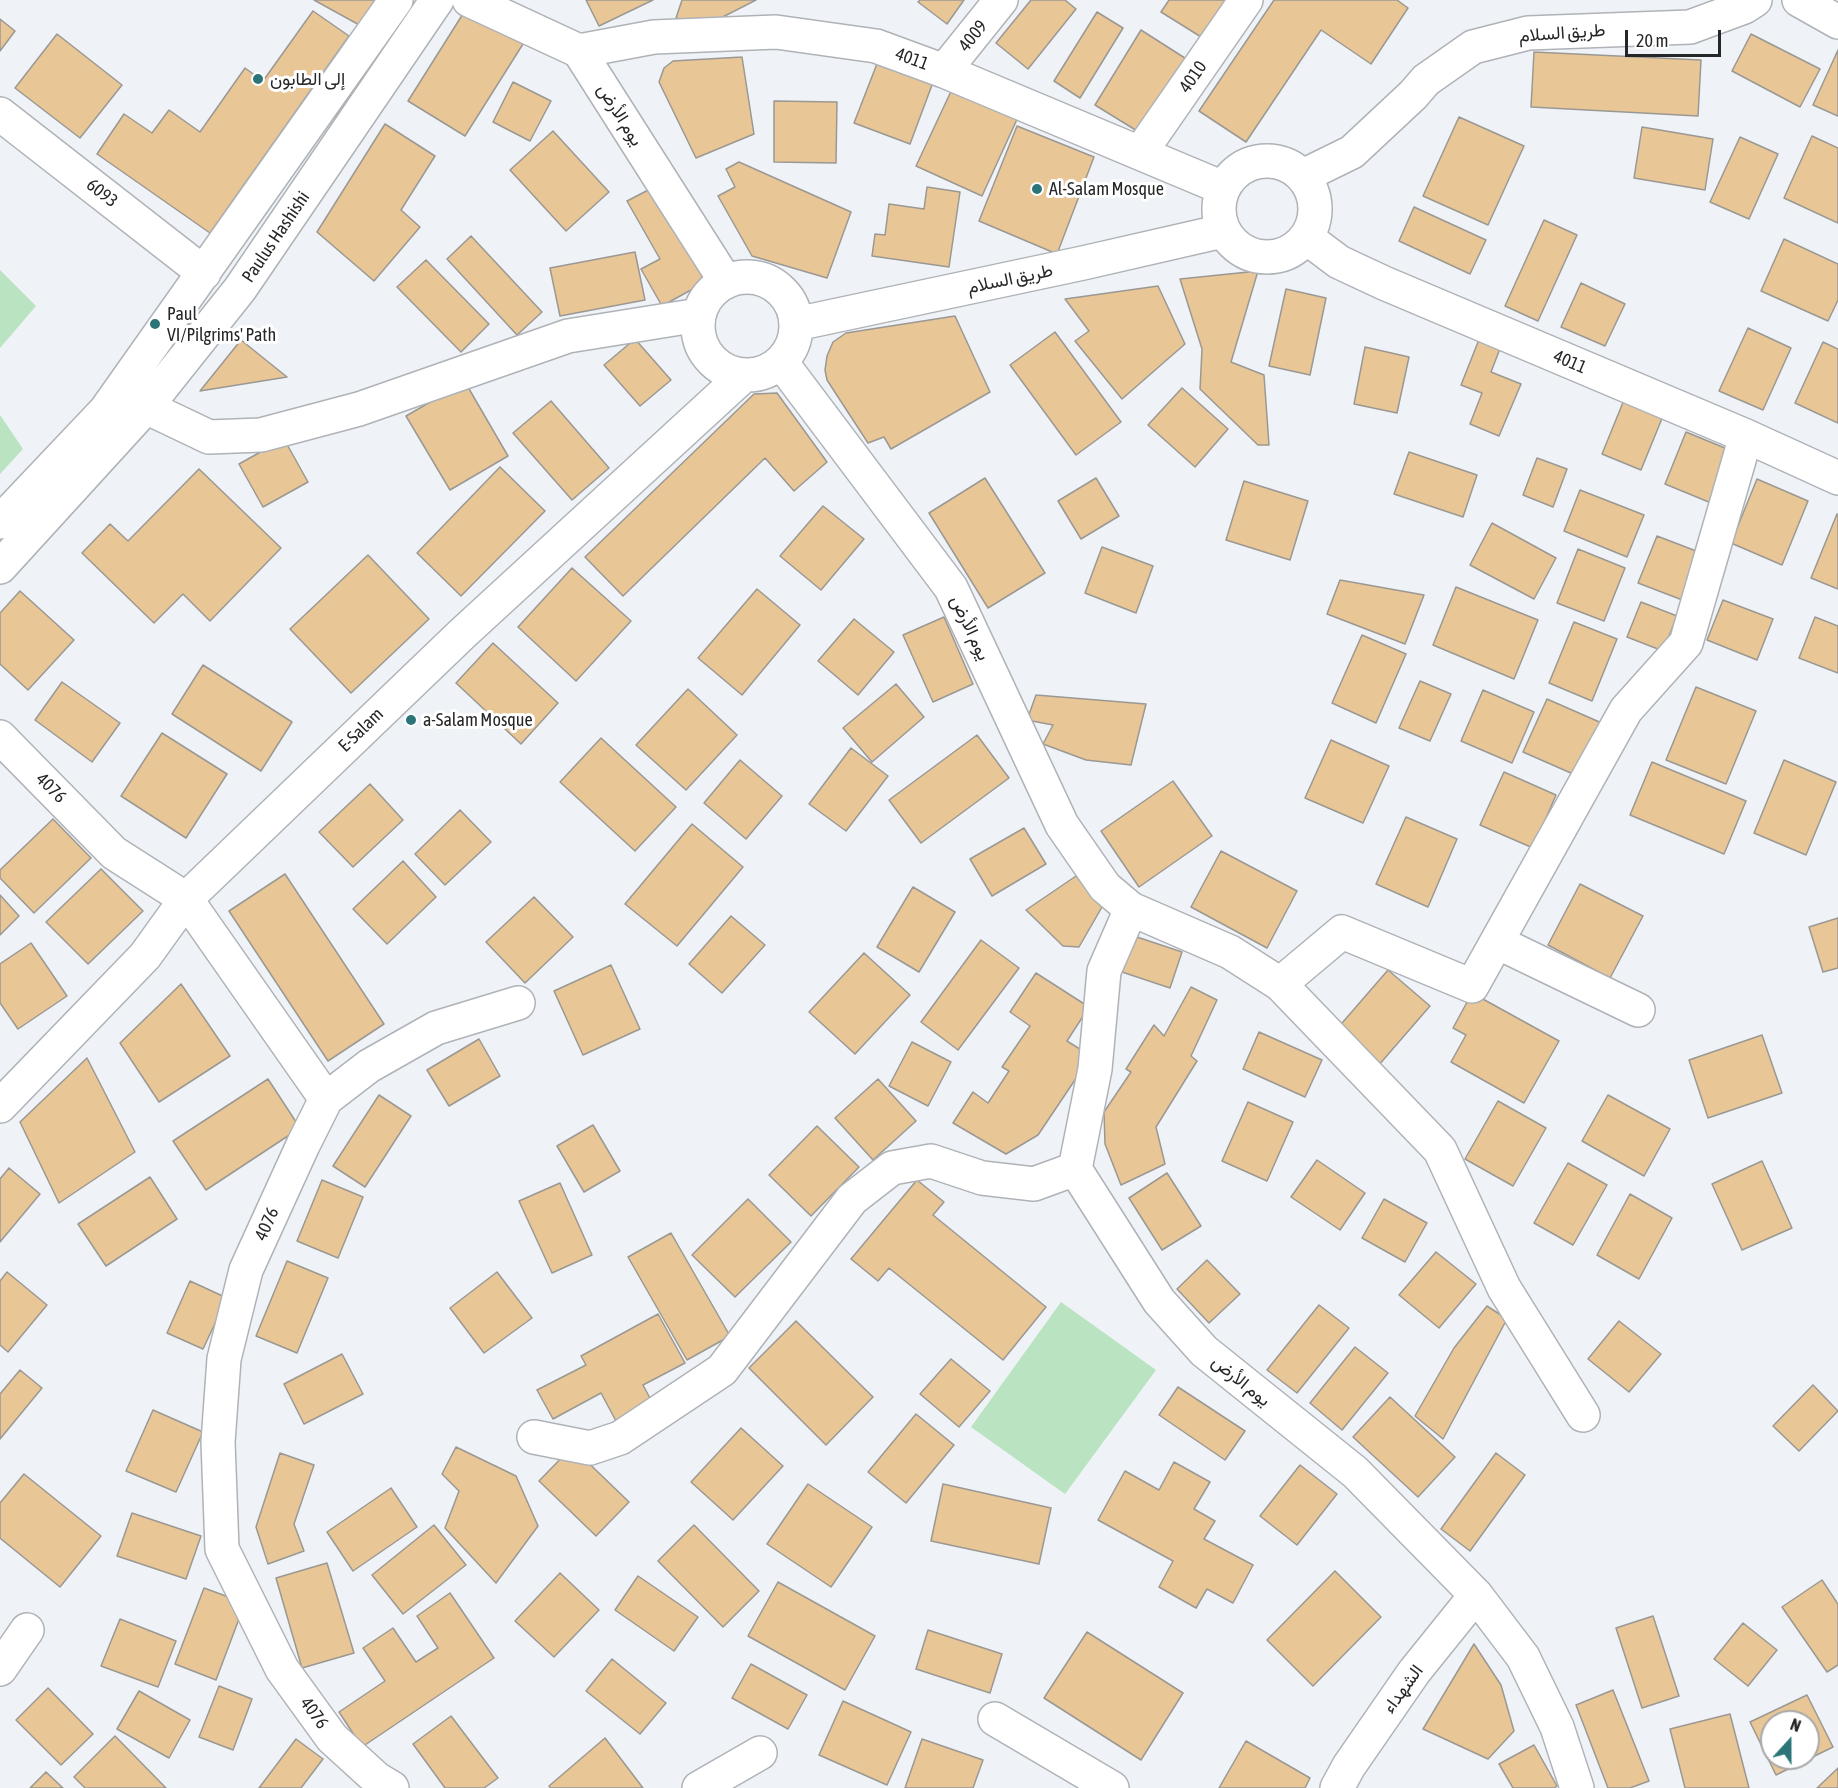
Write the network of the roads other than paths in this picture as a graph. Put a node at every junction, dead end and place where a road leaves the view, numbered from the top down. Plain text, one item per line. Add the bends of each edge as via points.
1 (396, 0) edge
2 (436, 0) edge
3 (469, 0) edge
4 (1001, 0) edge
5 (1246, 0) edge
6 (1755, 0) edge
7 (1799, 0) edge
8 (1838, 22) edge
9 (579, 51) junction
10 (944, 71) junction
11 (0, 114) edge
12 (1140, 153) junction
13 (1303, 176) junction
14 (1223, 188) junction
15 (1223, 231) junction
16 (1306, 238) junction
17 (204, 273) junction
18 (726, 282) junction
19 (699, 315) junction
20 (796, 324) junction
21 (781, 362) junction
22 (744, 375) junction
23 (146, 407) junction
24 (106, 410) junction
25 (1746, 436) junction
26 (1838, 478) edge
27 (0, 522) edge
28 (0, 567) edge
29 (0, 736) edge
30 (186, 899) junction
31 (1131, 909) junction
32 (1497, 942) junction
33 (1280, 984) junction
34 (519, 1003) dead end
35 (1638, 1010) dead end
36 (326, 1099) junction
37 (0, 1106) edge
38 (1075, 1169) junction
39 (1583, 1415) dead end
40 (534, 1437) dead end
41 (1476, 1596) junction
42 (27, 1630) dead end
43 (0, 1669) edge
44 (995, 1719) dead end
45 (760, 1753) dead end
46 (392, 1788) edge
47 (699, 1788) edge
48 (1112, 1788) edge
49 (1337, 1788) edge
50 (1577, 1788) edge

1 - 17 street, Paulus Hashishi
2 - 23 street, Paulus Hashishi via 240,289
3 - 9 street
4 - 10 street, 4009
5 - 12 street, 4010
6 - 13 street, طريق السلام via 1690,27 1528,33 1473,47 1426,80 1352,152
7 - 8 street
9 - 10 street, 4011 via 654,37 776,33 876,46
9 - 18 street, يوم الأرض
10 - 12 street, 4011
11 - 17 street, 6093
12 - 14 street, 4011
13 - 14 street via 1276,161 1260,161 1245,165
13 - 16 street via 1316,207 1314,224
14 - 15 street via 1218,202
15 - 16 street via 1233,244 1263,258 1294,250
15 - 20 street, طريق السلام
16 - 25 street, 4011 via 1339,262 1384,283
17 - 24 street, Paulus Hashishi
18 - 19 street via 712,291
18 - 20 street via 745,277 762,279 777,287 793,308
19 - 22 street via 698,332 714,362
19 - 23 street via 567,336 359,409 261,435 209,437
20 - 21 street via 791,348
21 - 22 street via 761,373
21 - 31 street, يوم الأرض via 951,588 1062,825 1104,887
22 - 30 street, E-Salam via 462,634
23 - 24 street
23 - 28 street, Paulus Hashishi
24 - 27 street, Paulus Hashishi
25 - 26 street, 4011
25 - 32 street via 1686,643 1626,710
29 - 30 street, 4076 via 114,853
30 - 36 street, 4076
30 - 37 street, E-Salam via 145,956
31 - 33 street, يوم الأرض via 1230,952
31 - 38 street via 1104,971 1095,1070
32 - 33 street via 1472,986 1342,932
32 - 35 street
33 - 39 street, يوم الأرض via 1440,1150 1504,1288
34 - 36 street via 436,1028 369,1066
36 - 46 street, 4076 via 246,1270 224,1359 218,1442 222,1549 289,1678 332,1738
38 - 40 street via 1034,1184 982,1179 931,1161 892,1168 852,1199 722,1370 620,1438 590,1448
38 - 41 street, يوم الأرض via 1159,1301 1204,1351 1355,1472
41 - 49 street, الشهداء via 1414,1672
41 - 50 street, يوم الأرض via 1523,1657 1557,1727
42 - 43 street
44 - 48 street
45 - 47 street

